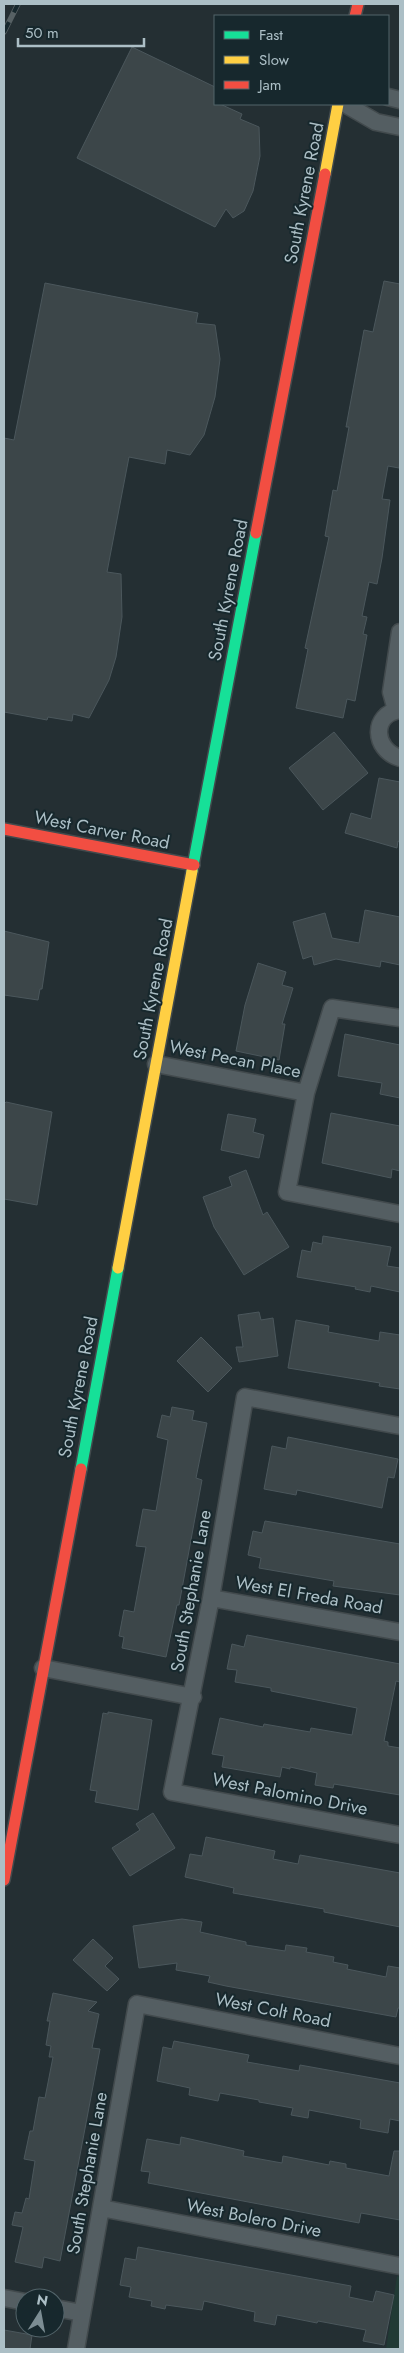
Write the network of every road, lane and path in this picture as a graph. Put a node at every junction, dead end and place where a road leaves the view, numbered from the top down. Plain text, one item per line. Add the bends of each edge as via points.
1 (338, 105) edge
2 (347, 105) edge
3 (400, 127) edge
4 (400, 639) edge
5 (398, 710) edge
6 (400, 758) edge
7 (4, 829) edge
8 (194, 865) junction
9 (400, 1018) edge
10 (156, 1064) junction
11 (306, 1093) junction
12 (400, 1214) edge
13 (400, 1426) edge
14 (211, 1598) junction
15 (400, 1632) edge
16 (43, 1668) junction
17 (193, 1697) junction
18 (172, 1792) joint
19 (400, 1835) edge
20 (4, 1880) edge
21 (137, 2004) joint
22 (400, 2056) edge
23 (101, 2208) junction
24 (400, 2266) edge
25 (65, 2310) edge
26 (82, 2313) junction
27 (76, 2349) edge

1 - 8 main road, South Kyrene Road
2 - 3 street via 376,122
4 - 5 street via 391,692
5 - 6 street via 383,720 379,736 386,750
7 - 8 main road, West Carver Road
8 - 10 main road, South Kyrene Road
9 - 11 street via 332,1008
10 - 11 street, West Pecan Place
10 - 16 main road, South Kyrene Road
11 - 12 street via 287,1192
13 - 14 street, South Stephanie Lane via 245,1396
14 - 15 street, West El Freda Road
14 - 17 street, South Stephanie Lane
16 - 17 street
16 - 20 main road, South Kyrene Road
17 - 18 street, South Stephanie Lane
18 - 19 street, West Palomino Drive
21 - 22 street, West Colt Road
21 - 23 street, South Stephanie Lane
23 - 24 street, West Bolero Drive
23 - 26 street, South Stephanie Lane
25 - 26 street
26 - 27 street, South Stephanie Lane

